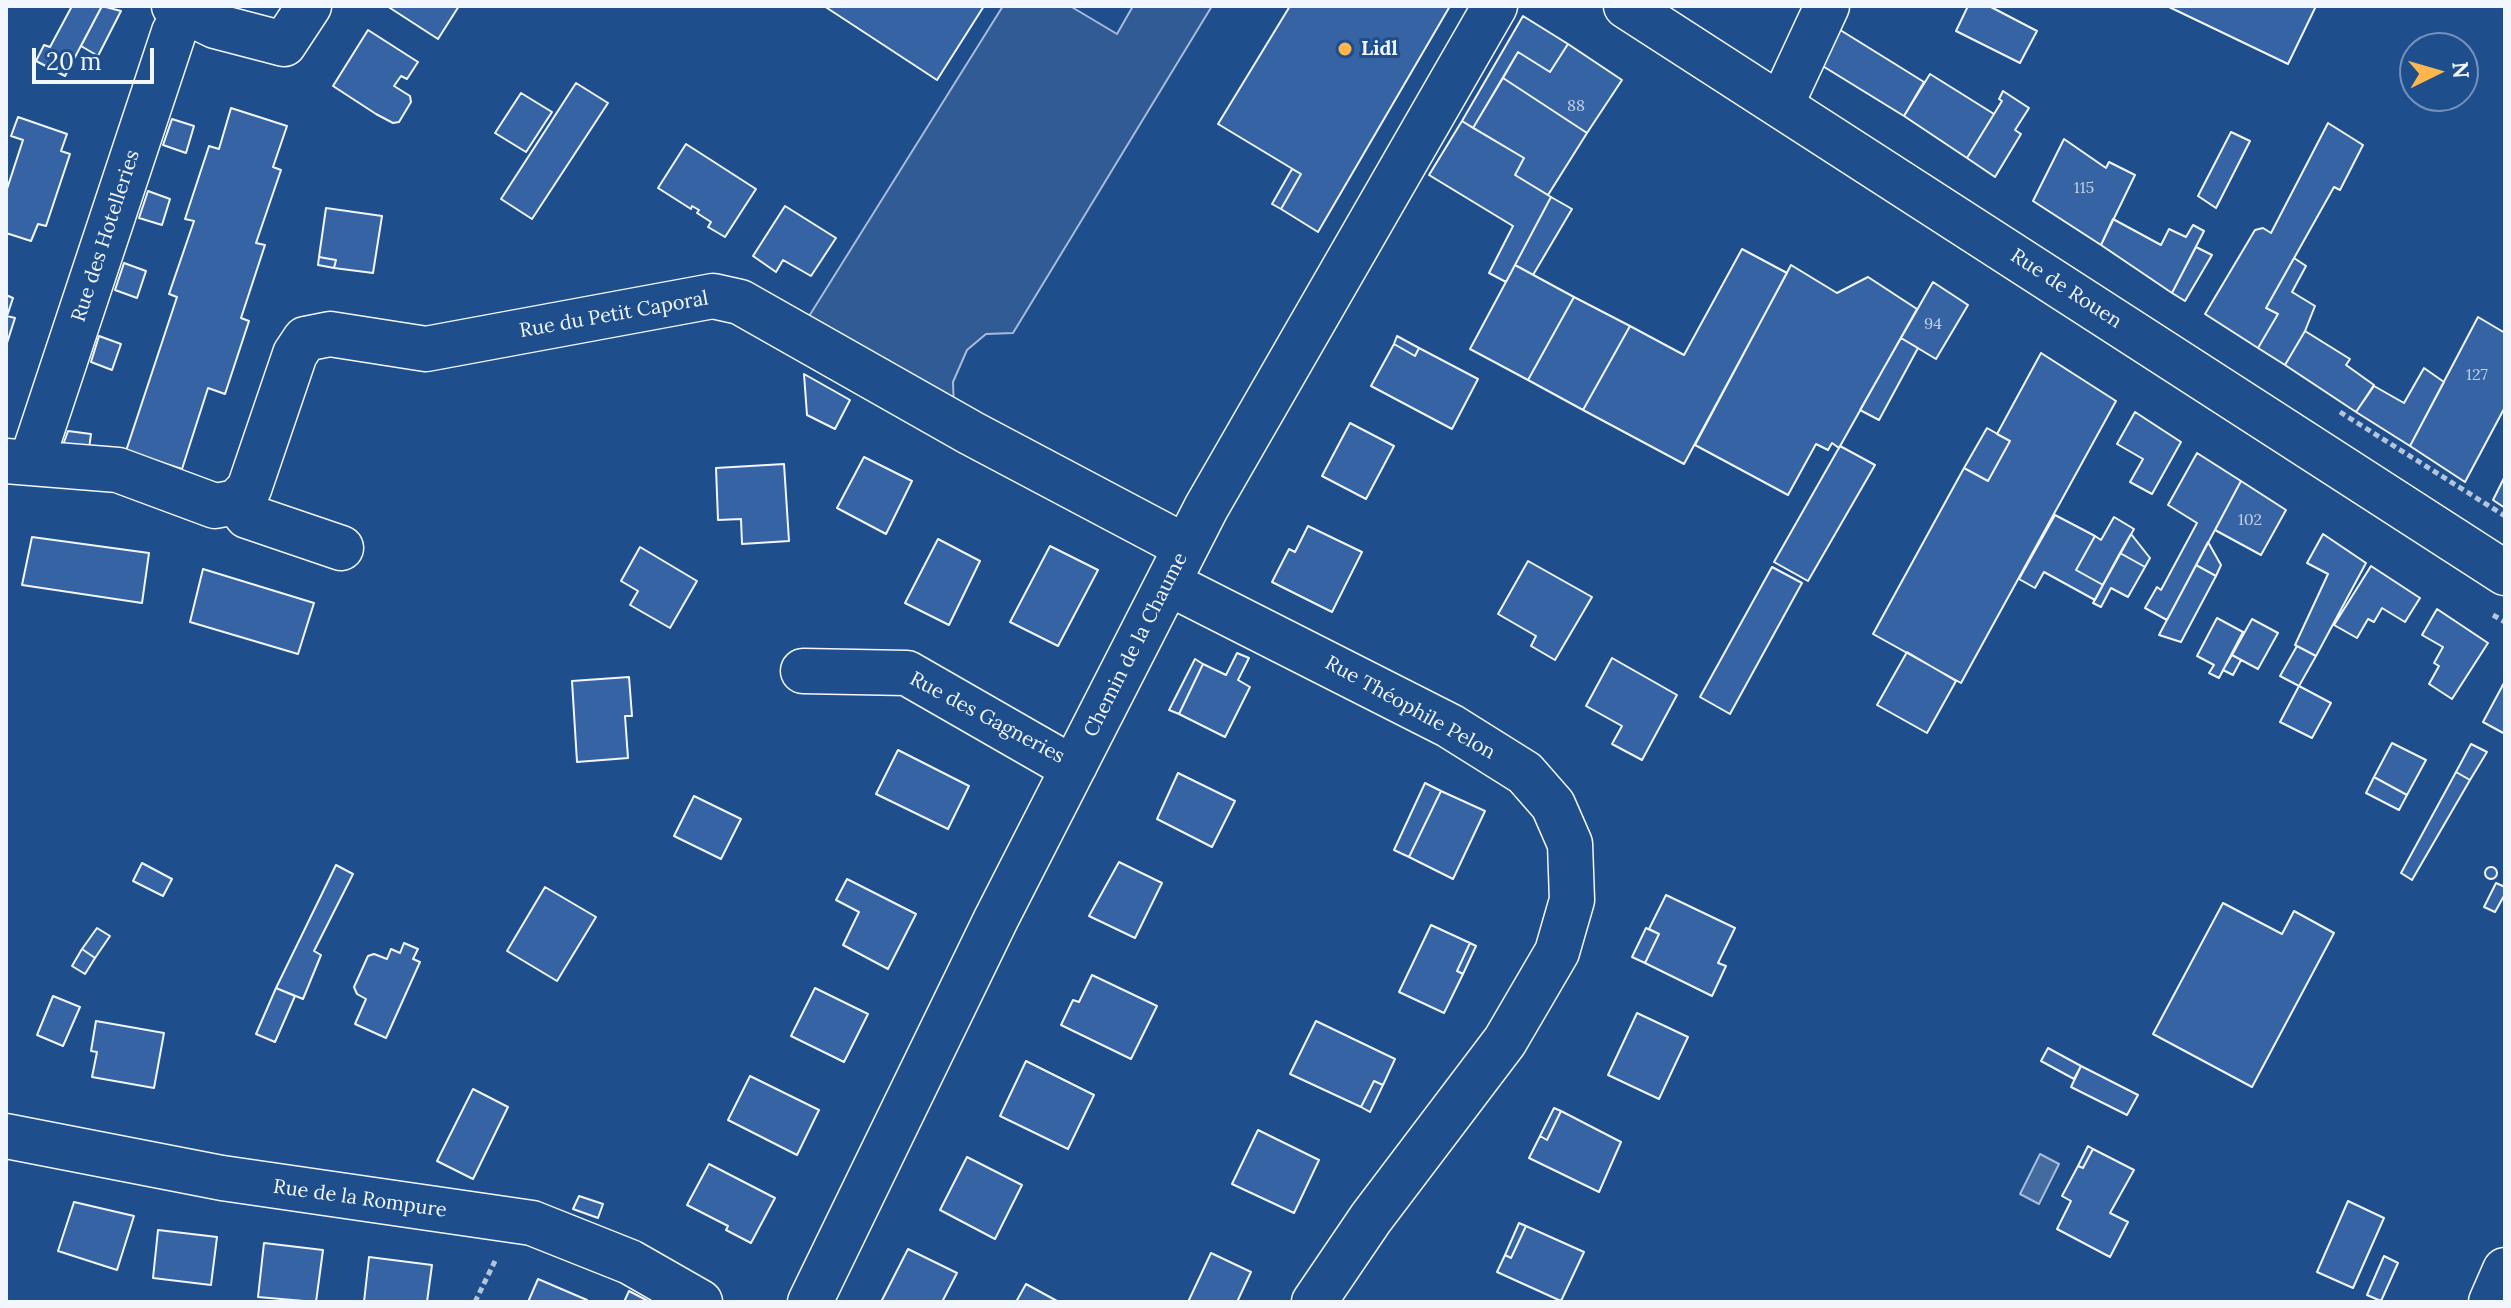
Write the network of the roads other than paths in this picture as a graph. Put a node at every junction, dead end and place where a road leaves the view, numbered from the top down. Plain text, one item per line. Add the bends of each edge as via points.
1 (309, 6) edge
2 (1495, 6) edge
3 (1626, 6) edge
4 (1827, 6) edge
5 (201, 12) edge
6 (1781, 105) junction
7 (19, 462) edge
8 (236, 502) junction
9 (341, 548) dead end
10 (1177, 565) junction
11 (2505, 573) edge
12 (803, 671) dead end
13 (1075, 765) junction
14 (6, 1136) edge
15 (2505, 1270) edge
16 (700, 1302) edge
17 (810, 1302) edge
18 (1314, 1302) edge
19 (2491, 1302) edge

1 - 5 street via 284,44
2 - 10 street, Chemin de la Chaume
3 - 6 street, Rue de Rouen
4 - 6 street
5 - 7 street, Rue des Hotelleries via 174,32
6 - 11 street, Rue de Rouen
7 - 8 street via 118,470 215,506
8 - 9 street via 247,516
8 - 10 street, Rue du Petit Caporal via 249,489 295,354 305,339 330,334 426,349 713,296 740,302 971,433
10 - 13 street, Chemin de la Chaume
10 - 18 street, Rue Théophile Pelon via 1525,773 1553,805 1570,844 1572,900 1557,952 1505,1041
12 - 13 street, Rue des Gagneries via 907,673
13 - 17 street, Chemin de la Chaume
14 - 16 street, Rue de la Rompure via 222,1178 532,1223 630,1262
15 - 19 street

